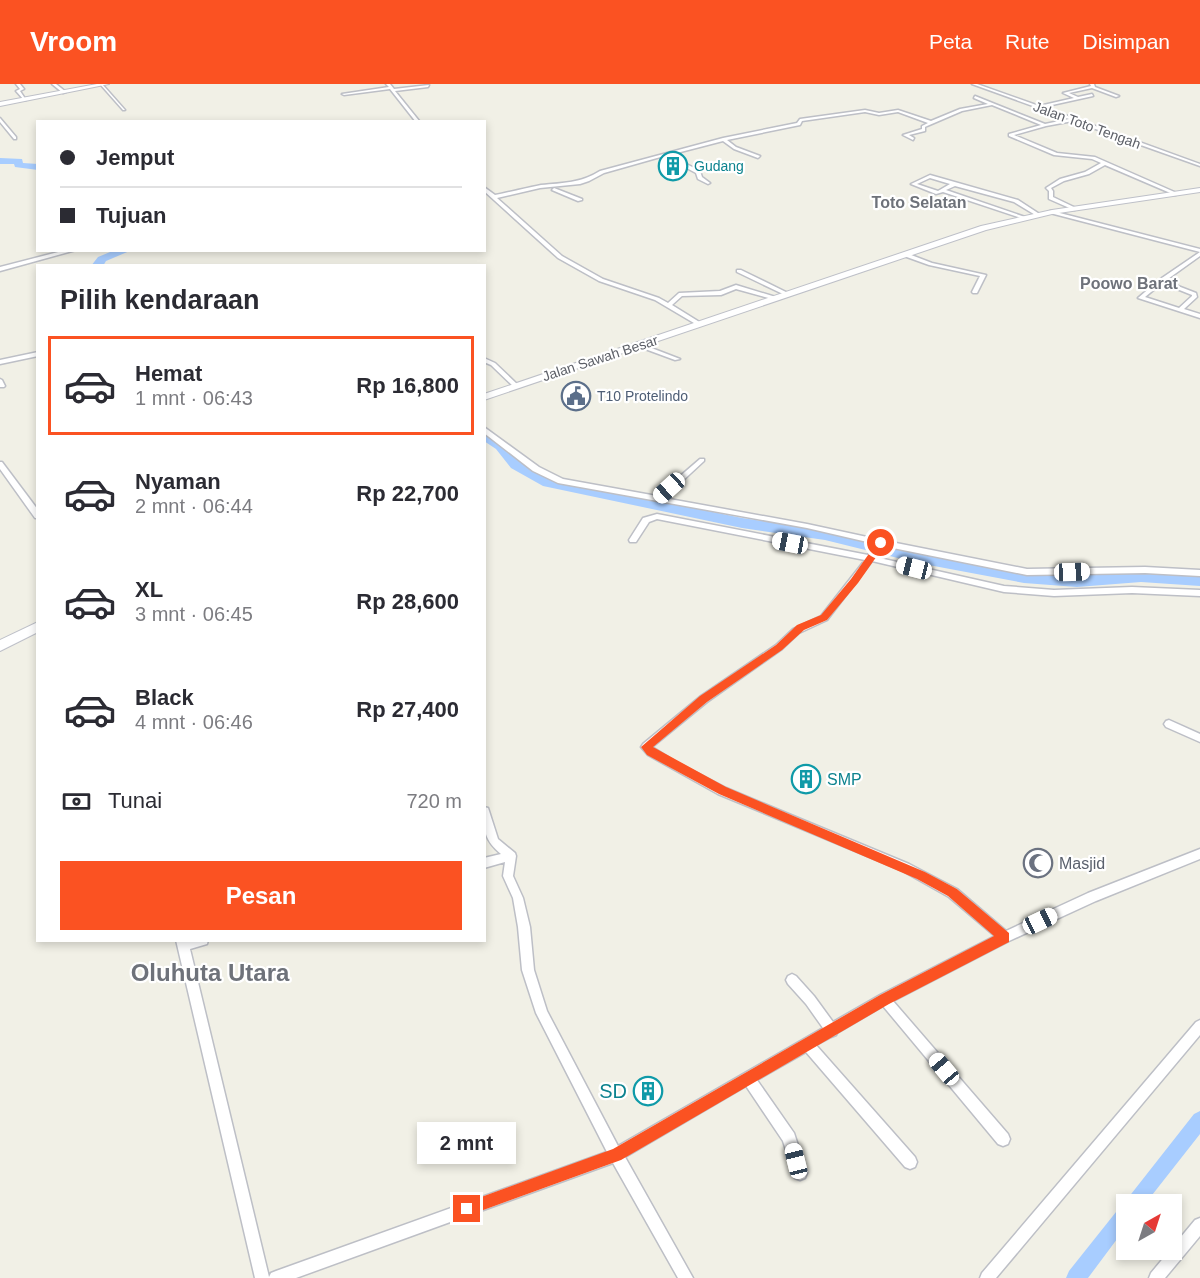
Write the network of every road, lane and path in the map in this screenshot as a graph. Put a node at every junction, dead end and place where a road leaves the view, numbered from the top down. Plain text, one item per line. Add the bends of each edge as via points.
1 (20, 84) edge
2 (54, 84) edge
3 (104, 84) edge
4 (388, 84) edge
5 (974, 84) edge
6 (428, 86) dead end
7 (1092, 86) edge
8 (393, 89) junction
9 (63, 91) junction
10 (344, 94) dead end
11 (1092, 95) dead end
12 (1117, 96) dead end
13 (975, 97) dead end
14 (25, 98) junction
15 (1077, 99) junction
16 (0, 104) edge
17 (993, 104) junction
18 (1036, 108) junction
19 (124, 110) dead end
20 (1045, 111) junction
21 (1022, 116) junction
22 (0, 119) edge
23 (416, 120) edge
24 (1072, 120) junction
25 (932, 123) junction
26 (1047, 125) junction
27 (1060, 129) dead end
28 (9, 130) junction
29 (0, 131) edge
30 (15, 138) dead end
31 (723, 139) junction
32 (913, 139) dead end
33 (665, 155) junction
34 (758, 157) dead end
35 (1105, 163) junction
36 (1200, 165) edge
37 (708, 183) dead end
38 (954, 184) junction
39 (549, 187) junction
40 (486, 190) edge
41 (1200, 190) edge
42 (943, 191) junction
43 (1177, 194) junction
44 (493, 197) junction
45 (580, 200) dead end
46 (1076, 209) junction
47 (1052, 213) junction
48 (1040, 215) junction
49 (1026, 218) junction
50 (66, 252) edge
51 (1200, 252) edge
52 (906, 255) junction
53 (0, 269) edge
54 (739, 271) dead end
55 (1161, 281) junction
56 (975, 292) dead end
57 (787, 294) junction
58 (776, 298) junction
59 (669, 305) junction
60 (1180, 310) junction
61 (1200, 316) edge
62 (699, 324) junction
63 (639, 345) junction
64 (36, 354) edge
65 (677, 359) dead end
66 (486, 361) edge
67 (0, 362) edge
68 (516, 386) junction
69 (486, 396) edge
70 (486, 431) edge
71 (702, 460) dead end
72 (0, 464) edge
73 (658, 499) junction
74 (34, 507) edge
75 (633, 540) dead end
76 (876, 550) junction
77 (1200, 573) edge
78 (1200, 593) edge
79 (36, 627) edge
80 (0, 646) edge
81 (1169, 724) dead end
82 (1200, 738) edge
83 (486, 818) edge
84 (1200, 854) edge
85 (511, 856) junction
86 (486, 862) edge
87 (1005, 937) junction
88 (183, 943) edge
89 (792, 980) dead end
90 (884, 999) junction
91 (1200, 1026) edge
92 (832, 1030) junction
93 (808, 1045) junction
94 (749, 1079) junction
95 (1003, 1139) dead end
96 (616, 1155) junction
97 (910, 1162) dead end
98 (800, 1173) dead end
99 (1200, 1225) edge
100 (262, 1278) edge
101 (276, 1278) edge
102 (686, 1278) edge
103 (987, 1278) edge
104 (1155, 1278) edge

1 - 14 street via 22,89 18,92
2 - 9 street
3 - 9 main road
3 - 19 street
4 - 8 street
5 - 18 street, Jalan Toto Tengah
6 - 8 street
7 - 12 street
7 - 15 street via 1065,93
8 - 10 street
8 - 23 street
9 - 14 main road
11 - 15 street
13 - 17 street
14 - 16 main road
15 - 18 street
17 - 21 street
17 - 25 street via 961,110
18 - 20 street, Jalan Toto Tengah
20 - 21 street
20 - 24 street, Jalan Toto Tengah
21 - 26 street
22 - 28 street
24 - 26 street
24 - 36 street, Jalan Toto Tengah
25 - 31 street via 899,112 865,111 810,117 798,124
25 - 32 street via 924,130 904,135
26 - 27 street
26 - 35 street via 1010,135 1056,154
28 - 29 street
28 - 30 street
31 - 33 street
31 - 34 street
33 - 37 street via 698,172
33 - 39 street via 602,172 594,179
35 - 43 street
35 - 46 street via 1048,188 1051,198
38 - 42 street
38 - 42 street via 928,176 913,184 937,193
38 - 48 street via 1016,201
39 - 44 street
39 - 45 street
40 - 44 street
41 - 43 main road, Jalan Sawah Besar
42 - 49 street
43 - 46 main road, Jalan Sawah Besar
44 - 59 street via 560,257 601,280 640,291
46 - 47 main road, Jalan Sawah Besar
47 - 48 main road, Jalan Sawah Besar
47 - 51 street
48 - 49 main road, Jalan Sawah Besar
49 - 52 main road, Jalan Sawah Besar
50 - 53 street
51 - 55 street
52 - 56 street via 983,275
52 - 57 main road, Jalan Sawah Besar
54 - 57 street
55 - 60 street via 1196,295
55 - 60 street via 1141,298
57 - 58 main road, Jalan Sawah Besar
58 - 59 street via 736,286 721,293 681,294
58 - 62 main road, Jalan Sawah Besar
59 - 62 street
60 - 61 street
62 - 63 main road, Jalan Sawah Besar
63 - 65 street
63 - 68 main road, Jalan Sawah Besar
64 - 67 street
66 - 68 street
68 - 69 main road, Jalan Sawah Besar
70 - 73 street via 555,479
71 - 73 street
72 - 74 street
73 - 76 street
75 - 76 street via 646,520 657,516
76 - 77 street via 1028,572
76 - 78 street via 977,584 1033,592
76 - 87 street via 824,618 801,628 646,747 723,790 905,867 952,892
79 - 80 main road
81 - 82 street
83 - 85 street via 494,842
84 - 87 street
85 - 86 street
85 - 96 street via 508,876 518,898 534,991
87 - 90 street
88 - 100 street
89 - 92 street
90 - 92 street
90 - 95 street
91 - 103 street
92 - 93 street
93 - 94 street
93 - 97 street
94 - 96 street
94 - 98 street via 789,1138
96 - 101 street
96 - 102 street
99 - 104 street

